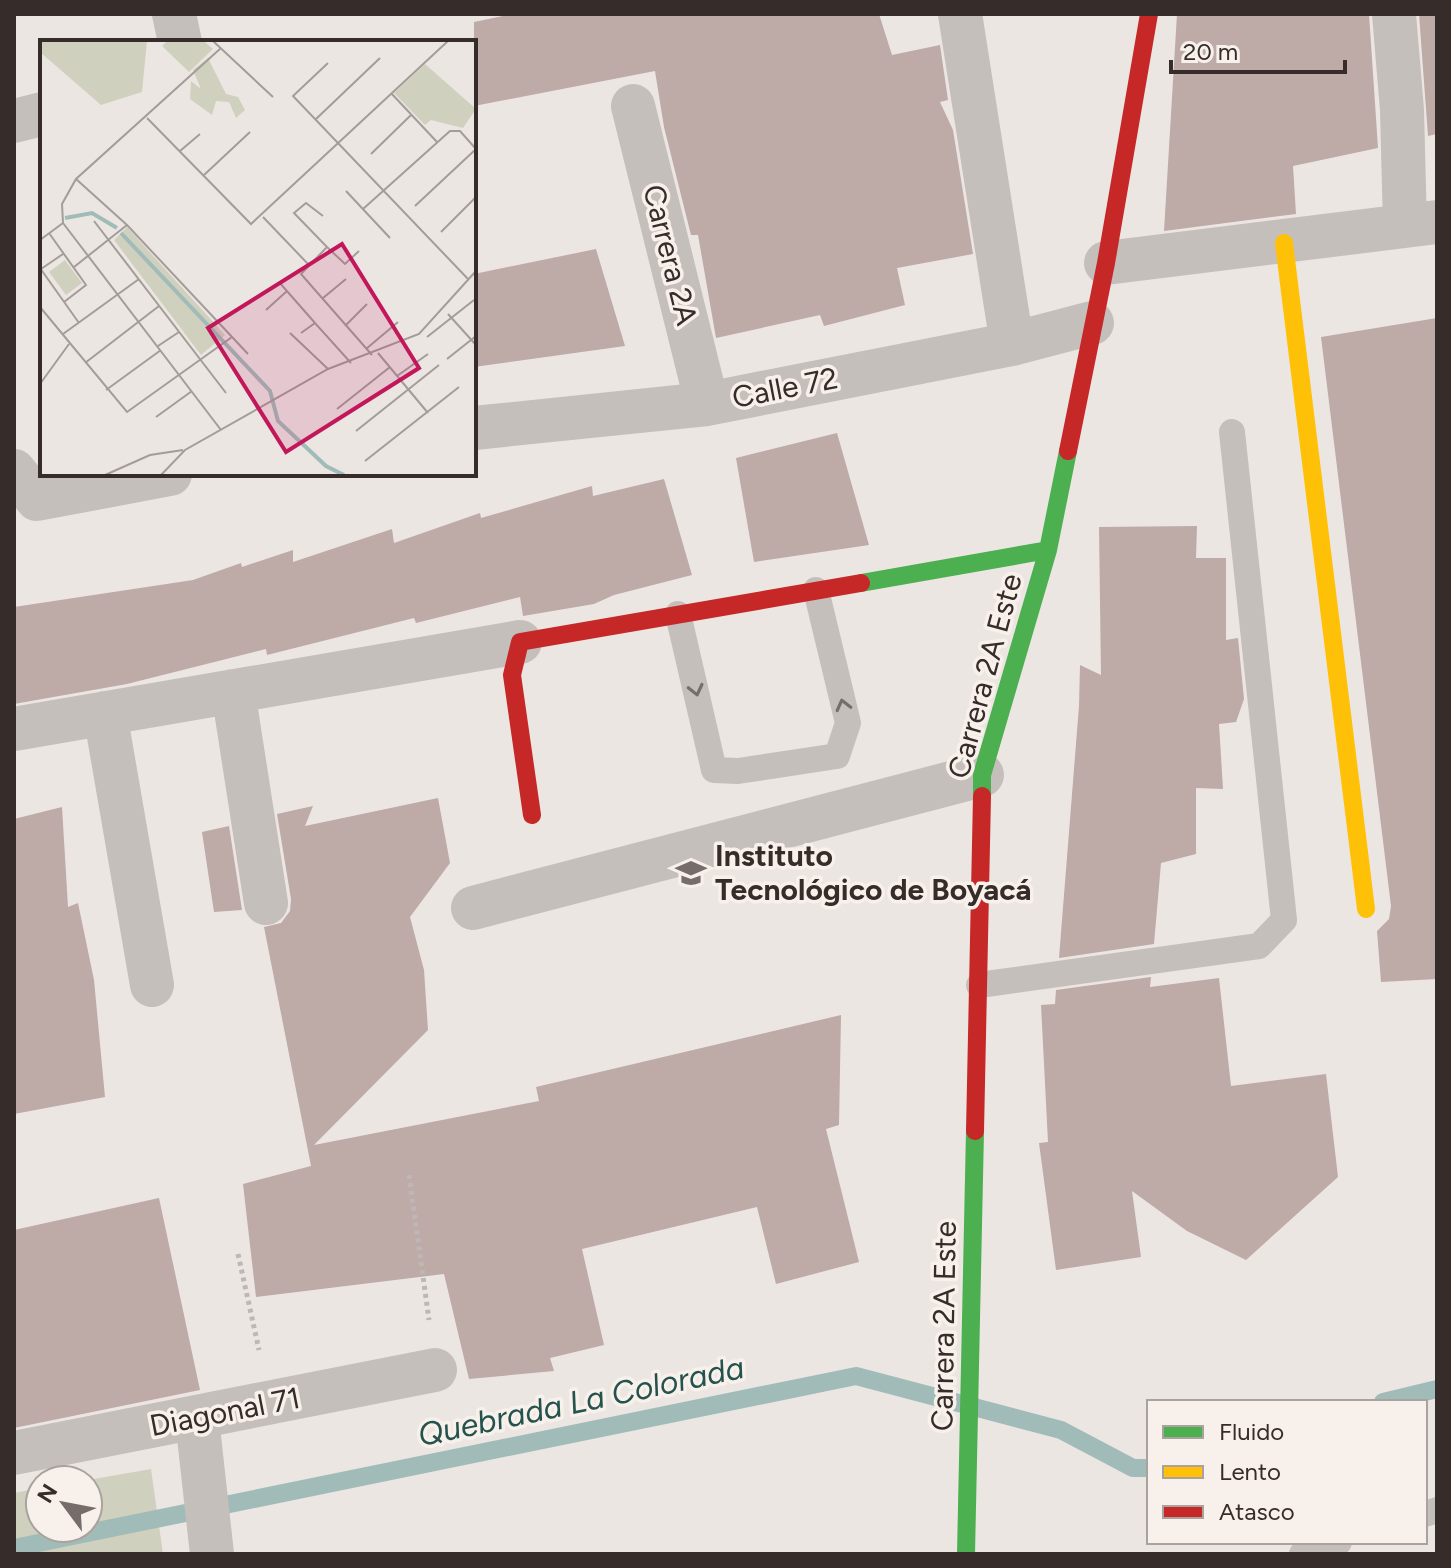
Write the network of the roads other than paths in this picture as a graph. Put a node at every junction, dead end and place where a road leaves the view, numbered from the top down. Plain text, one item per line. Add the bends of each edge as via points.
1 (174, 14) edge
2 (960, 14) edge
3 (1149, 14) edge
4 (1394, 14) edge
5 (180, 40) edge
6 (633, 106) dead end
7 (40, 114) edge
8 (14, 121) edge
9 (1421, 224) edge
10 (1284, 243) junction
11 (1106, 263) junction
12 (1092, 323) junction
13 (1012, 344) junction
14 (707, 404) junction
15 (476, 428) edge
16 (1232, 432) dead end
17 (144, 476) edge
18 (26, 485) edge
19 (1048, 550) junction
20 (816, 590) junction
21 (678, 614) junction
22 (520, 642) junction
23 (233, 691) junction
24 (105, 713) junction
25 (14, 729) edge
26 (982, 775) junction
27 (532, 815) dead end
28 (266, 903) dead end
29 (473, 908) dead end
30 (1366, 909) dead end
31 (152, 985) dead end
32 (979, 985) junction
33 (435, 1370) road end
34 (197, 1419) junction
35 (14, 1453) edge
36 (1333, 1544) edge
37 (212, 1554) edge
38 (966, 1554) edge
39 (1302, 1554) edge

1 - 5 street
2 - 13 street
3 - 11 street, Carrera 2A Este
4 - 9 street via 1402,110
6 - 14 street, Carrera 2A
7 - 8 street
9 - 10 street
10 - 11 street
10 - 30 street
11 - 12 street, Carrera 2A Este
12 - 13 street, Calle 72
12 - 19 street, Carrera 2A Este
13 - 14 street, Calle 72
14 - 15 street, Calle 72
16 - 32 lane via 1284,920 1259,946
17 - 18 street
19 - 20 street
19 - 26 street, Carrera 2A Este
20 - 21 street
21 -> 20 lane via 714,770 837,756 848,723
21 - 22 street
22 - 23 street
22 - 27 street via 512,675
23 - 24 street
23 - 28 street
24 - 25 street
24 - 31 street
26 - 29 street
26 - 32 street, Carrera 2A Este
32 - 38 street, Carrera 2A Este
33 - 34 street, Diagonal 71
34 - 35 street, Diagonal 71
34 - 37 street
36 - 39 lane

